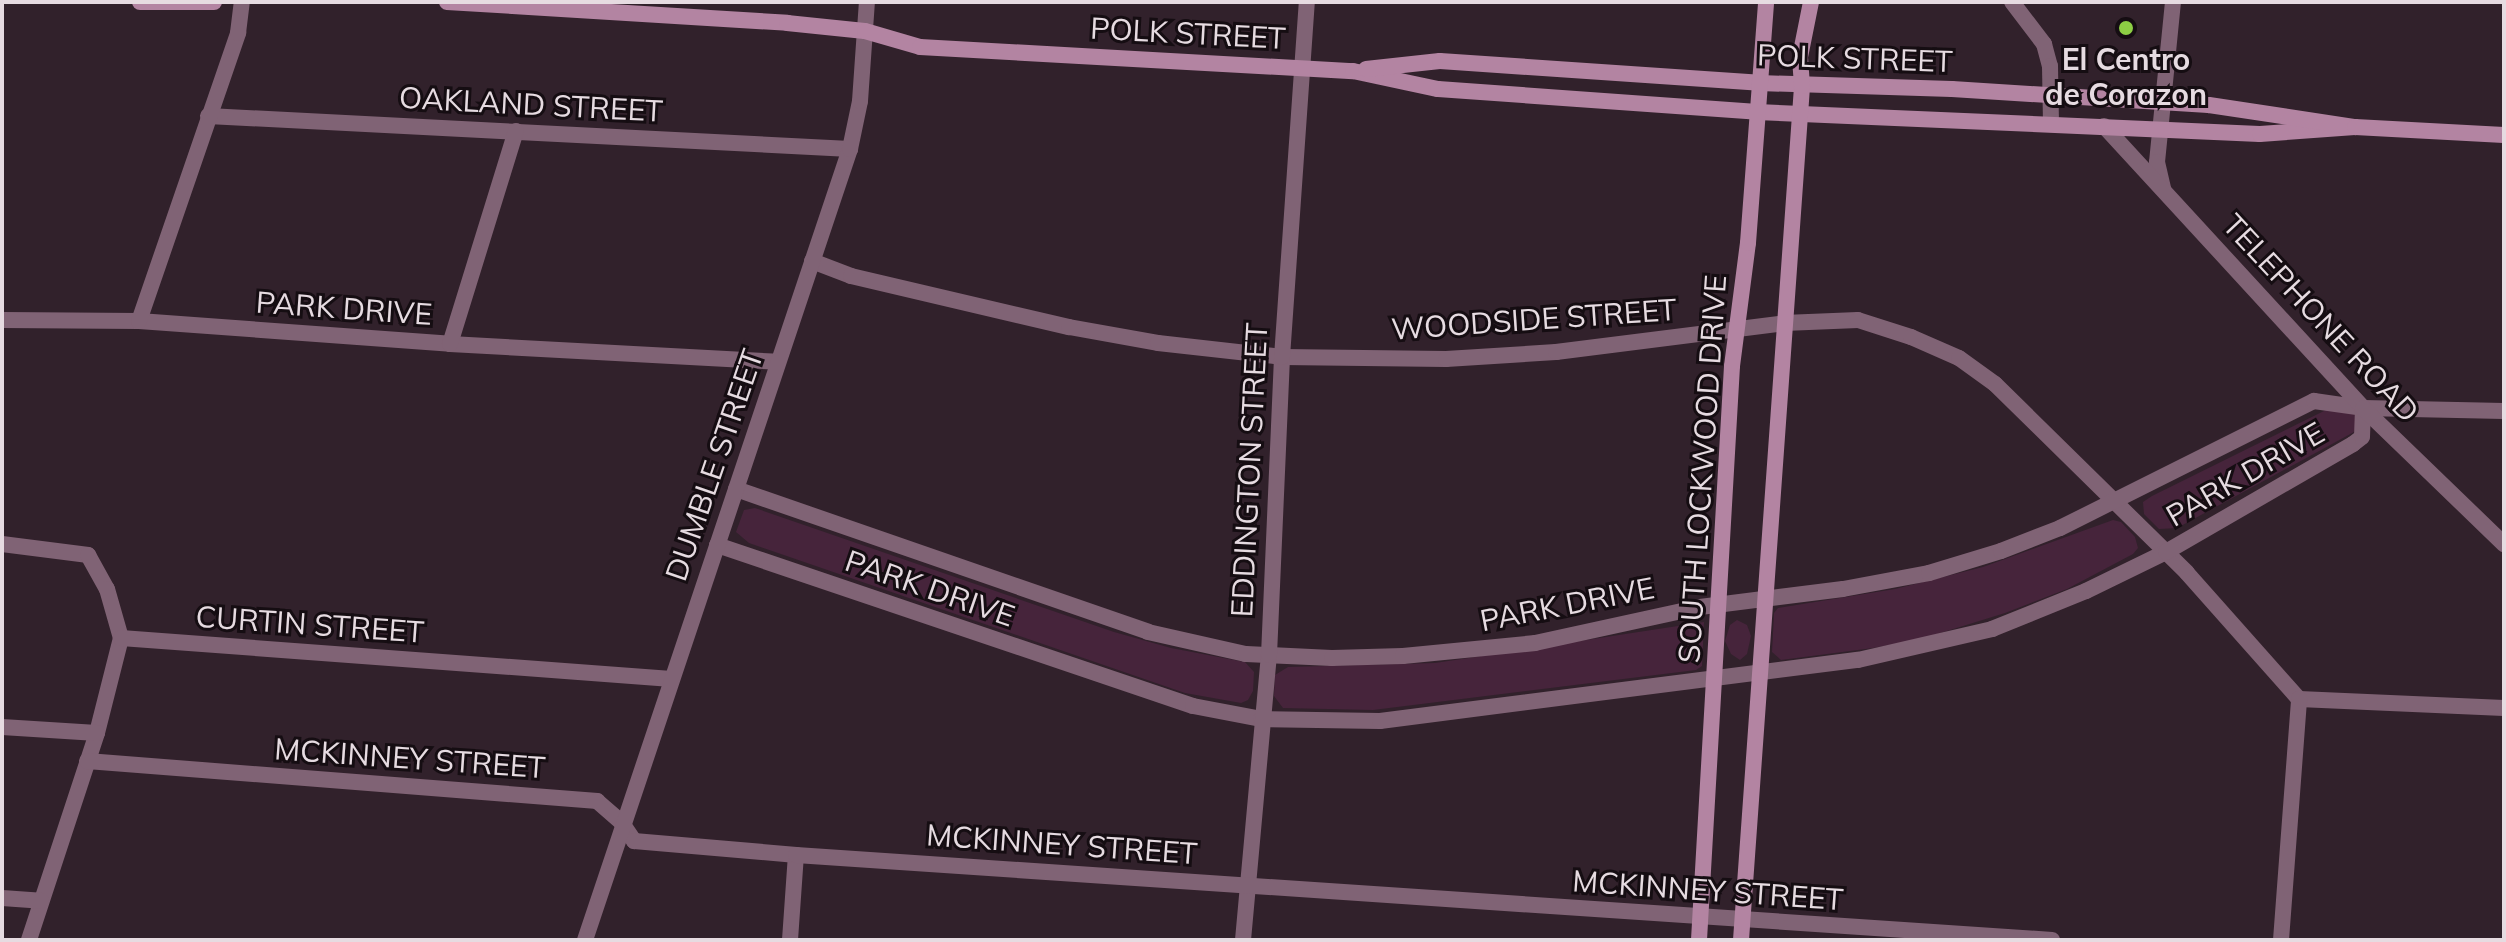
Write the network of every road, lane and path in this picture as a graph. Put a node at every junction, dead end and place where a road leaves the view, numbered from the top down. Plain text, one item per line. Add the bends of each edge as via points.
1 (140, 2) edge
2 (214, 2) edge
3 (242, 2) edge
4 (447, 2) edge
5 (867, 2) edge
6 (1307, 2) edge
7 (1766, 2) edge
8 (1811, 2) edge
9 (2012, 2) edge
10 (2173, 2) edge
11 (865, 31) junction
12 (1302, 67) junction
13 (1353, 71) junction
14 (1759, 83) junction
15 (1802, 86) junction
16 (2052, 95) junction
17 (2163, 102) junction
18 (1800, 111) junction
19 (1757, 112) junction
20 (208, 116) junction
21 (2051, 123) junction
22 (2104, 126) junction
23 (2355, 127) junction
24 (2161, 130) junction
25 (516, 131) junction
26 (2504, 135) edge
27 (850, 149) junction
28 (2164, 191) junction
29 (812, 261) junction
30 (2, 320) edge
31 (139, 321) junction
32 (1784, 323) junction
33 (1739, 330) junction
34 (450, 344) junction
35 (1282, 357) junction
36 (778, 362) junction
37 (2363, 408) junction
38 (2504, 411) edge
39 (736, 489) junction
40 (2117, 502) junction
41 (2, 544) edge
42 (2504, 544) edge
43 (717, 545) junction
44 (2166, 552) junction
45 (1765, 598) junction
46 (1717, 605) junction
47 (121, 638) junction
48 (1269, 655) junction
49 (1761, 672) junction
50 (671, 679) junction
51 (1715, 679) junction
52 (2299, 699) junction
53 (2504, 708) edge
54 (1261, 719) junction
55 (2, 727) edge
56 (97, 733) junction
57 (87, 761) junction
58 (622, 823) junction
59 (796, 855) junction
60 (1247, 884) junction
61 (2, 898) edge
62 (41, 901) junction
63 (1700, 918) junction
64 (1742, 920) junction
65 (29, 940) edge
66 (585, 940) edge
67 (790, 940) edge
68 (1243, 940) edge
69 (1699, 940) edge
70 (1741, 940) edge
71 (2052, 940) edge
72 (2281, 940) edge

1 - 2 main road
3 - 20 street via 238,33
4 - 11 main road, POLK STREET
5 - 11 street, DUMBLE STREET
6 - 12 street, EDDINGTON STREET
7 - 14 main road, SOUTH LOCKWOOD DRIVE
8 - 15 main road via 1800,57
9 - 16 street via 2044,44
10 - 17 street
11 - 12 main road, POLK STREET via 920,47
11 - 27 street, DUMBLE STREET
12 - 13 main road, POLK STREET
12 - 35 street, EDDINGTON STREET
13 - 14 main road, POLK STREET via 1440,61
13 - 19 main road, POLK STREET via 1438,89
14 - 15 main road, POLK STREET
14 - 19 main road, SOUTH LOCKWOOD DRIVE
15 - 16 main road, POLK STREET
15 - 18 main road
16 - 17 main road, POLK STREET
16 - 21 street
17 - 23 main road, POLK STREET
17 - 24 street
18 - 19 main road, POLK STREET
18 - 21 main road, POLK STREET
18 - 32 main road
19 - 33 main road, SOUTH LOCKWOOD DRIVE
20 - 25 street, OAKLAND STREET
20 - 31 street
21 - 22 main road, POLK STREET
22 - 24 main road, POLK STREET
22 - 28 street, TELEPHONE ROAD
23 - 24 main road, POLK STREET via 2275,134
23 - 26 main road, POLK STREET
24 - 28 street via 2157,162
25 - 27 street, OAKLAND STREET
25 - 34 street
27 - 29 street, DUMBLE STREET
28 - 37 street, TELEPHONE ROAD
29 - 35 street, WOODSIDE STREET via 851,276 1069,327
29 - 36 street, DUMBLE STREET
30 - 31 street, PARK DRIVE
31 - 34 street, PARK DRIVE
32 - 33 street, WOODSIDE STREET
32 - 40 street, WOODSIDE STREET via 1858,320 1959,358 2025,410
32 - 45 main road
33 - 35 street, WOODSIDE STREET via 1446,359
33 - 46 main road, SOUTH LOCKWOOD DRIVE via 1732,366
34 - 36 street, PARK DRIVE
35 - 48 street, EDDINGTON STREET
36 - 39 street, DUMBLE STREET
37 - 38 street
37 - 40 street, PARK DRIVE via 2314,401
37 - 42 street, TELEPHONE ROAD
37 - 44 street, PARK DRIVE via 2362,437 2353,444
39 - 43 street, DUMBLE STREET
39 - 48 street, PARK DRIVE via 1148,632
40 - 44 street, WOODSIDE STREET
40 - 45 street, PARK DRIVE via 2001,551 1929,573
41 - 47 street via 88,555 107,589
43 - 50 street, DUMBLE STREET
43 - 54 street, PARK DRIVE via 1147,692
44 - 49 street, PARK DRIVE via 1992,629 1858,660
44 - 52 street, WOODSIDE STREET
45 - 46 street, PARK DRIVE
45 - 49 main road
46 - 48 street, PARK DRIVE via 1535,643 1466,651 1332,658
46 - 51 main road, SOUTH LOCKWOOD DRIVE
47 - 50 street, CURTIN STREET
47 - 56 street
48 - 54 street, EDDINGTON STREET
49 - 51 street, PARK DRIVE
49 - 64 main road
50 - 58 street, DUMBLE STREET
51 - 54 street, PARK DRIVE via 1380,721
51 - 63 main road, SOUTH LOCKWOOD DRIVE
52 - 53 street
52 - 72 street
54 - 60 street, EDDINGTON STREET
55 - 56 street
56 - 57 street
57 - 58 street, MCKINNEY STREET via 597,801
57 - 62 street
58 - 59 street, MCKINNEY STREET via 634,841
58 - 66 street, DUMBLE STREET
59 - 60 street, MCKINNEY STREET
59 - 67 street
60 - 63 street, MCKINNEY STREET
60 - 68 street, EDDINGTON STREET
61 - 62 street
62 - 65 street
63 - 64 street, MCKINNEY STREET
63 - 69 main road, SOUTH LOCKWOOD DRIVE
64 - 70 main road
64 - 71 street, MCKINNEY STREET

